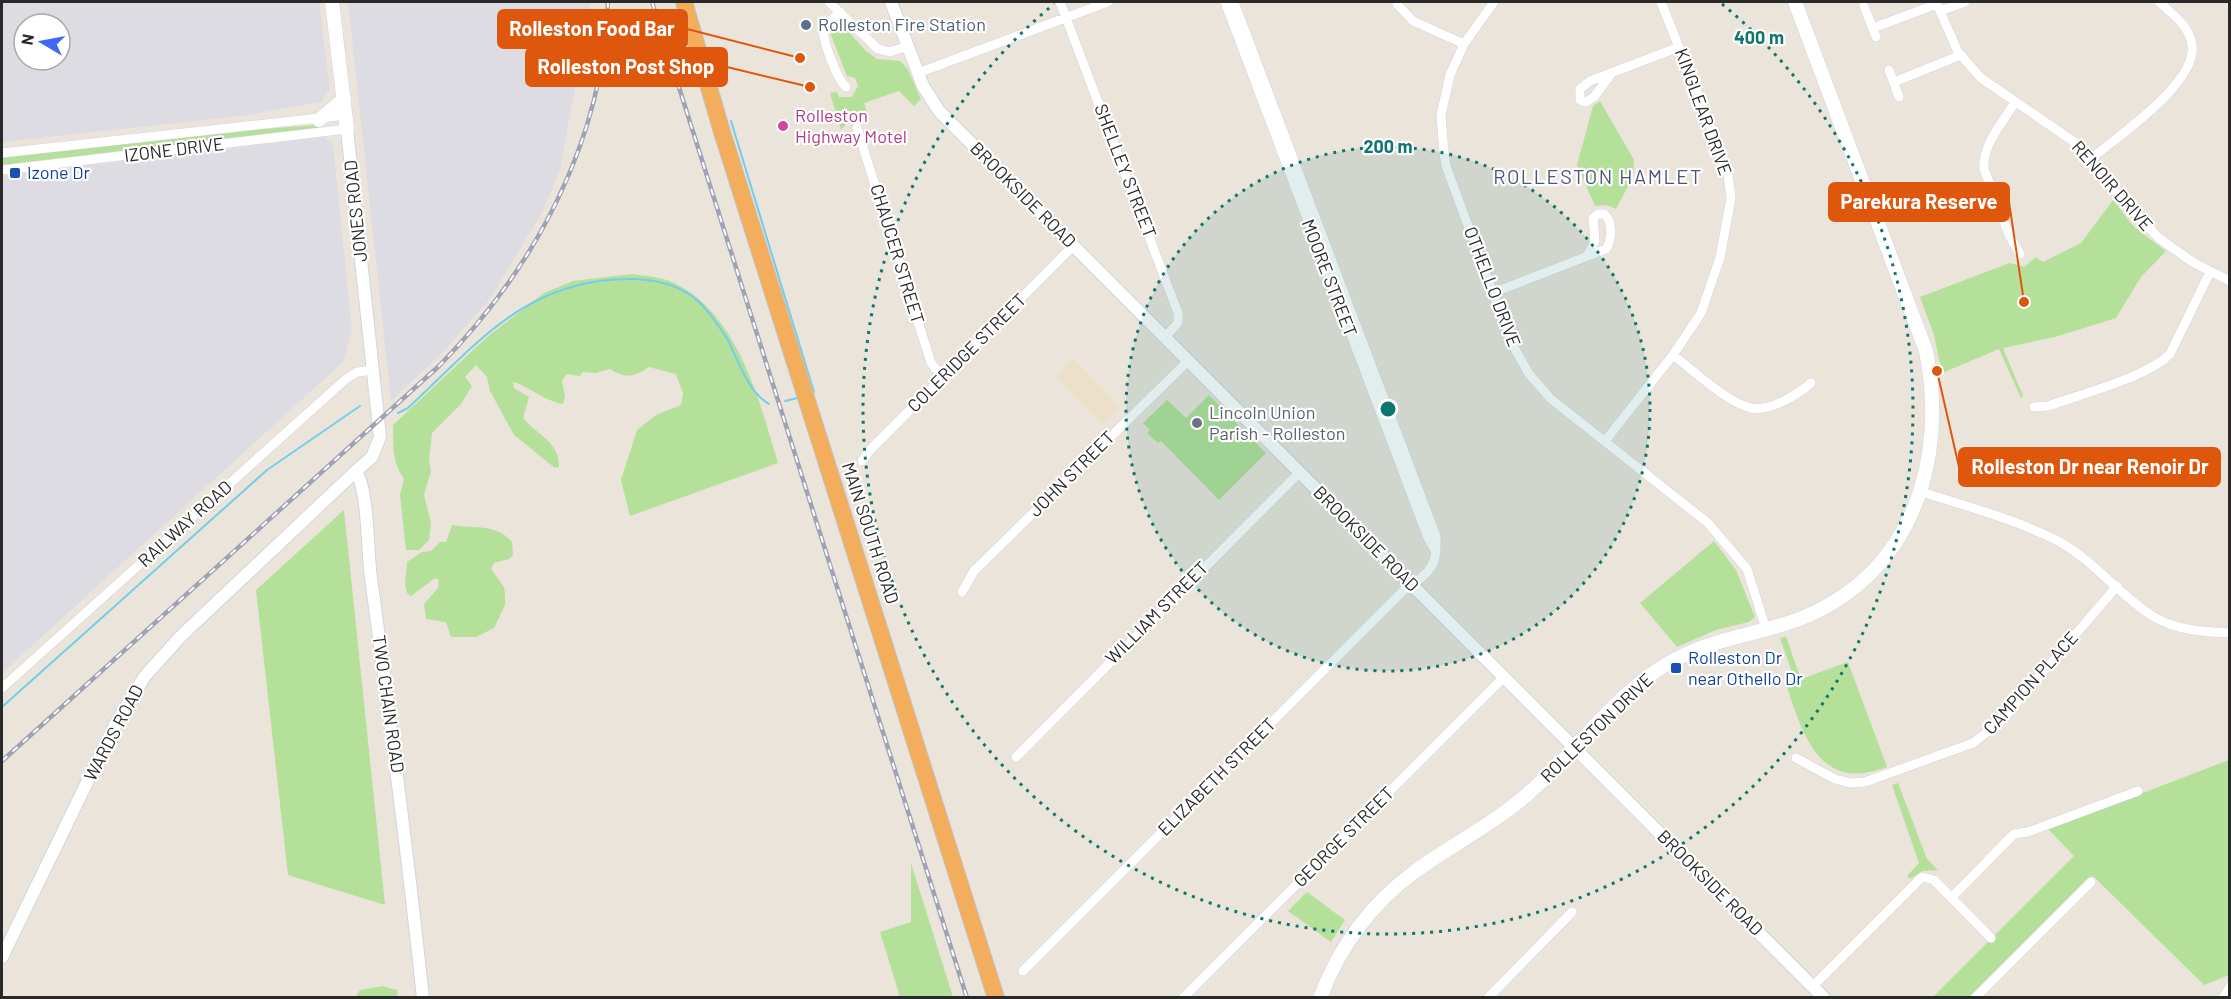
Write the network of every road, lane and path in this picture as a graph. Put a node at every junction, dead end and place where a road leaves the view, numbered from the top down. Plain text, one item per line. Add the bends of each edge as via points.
1 (332, 2) edge
2 (677, 2) edge
3 (684, 2) edge
4 (829, 2) edge
5 (891, 2) edge
6 (1060, 2) edge
7 (1108, 2) edge
8 (1225, 2) edge
9 (1234, 2) edge
10 (1494, 2) edge
11 (1661, 2) edge
12 (1795, 2) edge
13 (1965, 2) edge
14 (2159, 2) edge
15 (1397, 4) dead end
16 (1938, 5) edge
17 (1864, 6) dead end
18 (840, 12) junction
19 (1066, 17) junction
20 (1464, 44) junction
21 (908, 46) junction
22 (1679, 46) junction
23 (1961, 55) junction
24 (1889, 70) dead end
25 (918, 73) junction
26 (1611, 74) dead end
27 (706, 81) junction
28 (1894, 82) junction
29 (846, 87) dead end
30 (1899, 97) dead end
31 (344, 99) junction
32 (2015, 102) junction
33 (319, 120) junction
34 (346, 122) junction
35 (857, 128) dead end
36 (2, 153) edge
37 (2092, 158) junction
38 (2, 170) edge
39 (1073, 246) junction
40 (2020, 254) dead end
41 (1587, 256) junction
42 (2210, 272) junction
43 (2229, 281) edge
44 (1495, 292) junction
45 (1165, 337) junction
46 (1673, 355) junction
47 (1188, 361) junction
48 (374, 370) junction
49 (943, 377) junction
50 (1811, 383) dead end
51 (2034, 407) dead end
52 (1605, 441) junction
53 (861, 461) dead end
54 (356, 471) junction
55 (1300, 472) junction
56 (1921, 492) junction
57 (1437, 554) junction
58 (1412, 585) junction
59 (2117, 586) junction
60 (962, 592) dead end
61 (1766, 628) junction
62 (2229, 633) edge
63 (1504, 677) junction
64 (2, 688) edge
65 (1575, 748) junction
66 (1016, 757) dead end
67 (1797, 758) dead end
68 (2138, 791) dead end
69 (2091, 882) dead end
70 (1951, 898) junction
71 (1572, 912) dead end
72 (1991, 938) dead end
73 (2, 957) edge
74 (1023, 970) dead end
75 (1813, 986) junction
76 (2229, 987) edge
77 (423, 998) edge
78 (996, 998) edge
79 (1184, 998) edge
80 (1320, 998) edge
81 (1488, 998) edge
82 (1824, 998) edge
83 (1975, 998) edge
84 (2223, 998) edge

1 - 31 main road, JONES ROAD
2 - 27 highway, MAIN SOUTH ROAD
3 - 27 highway, MAIN SOUTH ROAD
4 - 18 street
5 - 21 street, BROOKSIDE ROAD
6 - 19 street, SHELLEY STREET
7 - 19 street
8 - 57 street, MOORE STREET
9 - 57 street, MOORE STREET via 1433,528
10 - 20 street, OTHELLO DRIVE
11 - 22 street, KINGLEAR DRIVE
12 - 56 main road, ROLLESTON DRIVE via 1924,345 1933,421
13 - 16 street
14 - 37 street via 2189,35 2193,47 2189,66 2159,101
15 - 20 street via 1413,21
16 - 17 street via 1875,33
16 - 23 street, RENOIR DRIVE
18 - 21 street via 878,49 890,52
18 - 29 street via 826,26 824,36 838,79
19 - 25 street
19 - 45 street, SHELLEY STREET via 1178,313 1176,325
20 - 44 street, OTHELLO DRIVE via 1450,75 1441,115 1444,152
21 - 25 street, BROOKSIDE ROAD
22 - 26 street
22 - 46 street, KINGLEAR DRIVE via 1727,168 1731,198 1708,298
23 - 28 street
23 - 32 street, RENOIR DRIVE via 1981,78
24 - 28 street
25 - 39 street, BROOKSIDE ROAD via 939,111
27 - 78 highway, MAIN SOUTH ROAD
28 - 30 street
31 - 33 main road
31 - 34 main road, JONES ROAD
32 - 37 street, RENOIR DRIVE via 2065,134
32 - 40 street via 1989,144 1984,169
33 - 34 street, IZONE DRIVE
33 - 36 street, IZONE DRIVE
34 - 38 street, IZONE DRIVE
34 - 48 street, JONES ROAD
35 - 49 street, CHAUCER STREET via 931,363
37 - 42 street, RENOIR DRIVE via 2120,198 2151,231
39 - 45 street, BROOKSIDE ROAD
39 - 49 street, COLERIDGE STREET
41 - 41 street via 1596,241 1593,218 1606,215 1610,221 1609,245 1602,252
41 - 44 street
42 - 43 street, RENOIR DRIVE
42 - 51 street via 2173,349 2163,361 2048,406
44 - 52 street, OTHELLO DRIVE via 1511,342 1529,374 1551,399
45 - 47 street, BROOKSIDE ROAD
46 - 50 street via 1731,399 1753,408 1791,396
46 - 52 street, KINGLEAR DRIVE
47 - 55 street, BROOKSIDE ROAD
47 - 60 street, JOHN STREET via 974,572
48 - 54 street, JONES ROAD via 380,420 377,449
48 - 64 street, RAILWAY ROAD via 357,372 346,379
49 - 53 street, COLERIDGE STREET
52 - 61 street, OTHELLO DRIVE via 1724,539 1747,569
54 - 73 street, WARDS ROAD via 181,636 145,676 116,723
54 - 77 street, TWO CHAIN ROAD via 364,492 366,545 392,722
55 - 58 street, BROOKSIDE ROAD
55 - 66 street, WILLIAM STREET
56 - 59 street via 2045,535 2072,550
56 - 61 main road, ROLLESTON DRIVE via 1897,540 1859,584 1814,612
57 - 58 street via 1435,563
58 - 63 street, BROOKSIDE ROAD
58 - 74 street, ELIZABETH STREET
59 - 62 street via 2154,617 2197,631
59 - 67 street, CAMPION PLACE via 2000,722 1978,740 1859,783 1831,778
61 - 65 main road, ROLLESTON DRIVE via 1713,642 1665,665 1631,692
63 - 65 street, BROOKSIDE ROAD
63 - 79 street, GEORGE STREET
65 - 75 street, BROOKSIDE ROAD
65 - 80 main road, ROLLESTON DRIVE via 1512,808 1418,869 1384,898 1343,949
68 - 70 street via 2014,834
69 - 83 street
70 - 72 street
70 - 75 street via 1931,878 1922,877
71 - 81 street
75 - 82 street, BROOKSIDE ROAD
76 - 84 street

